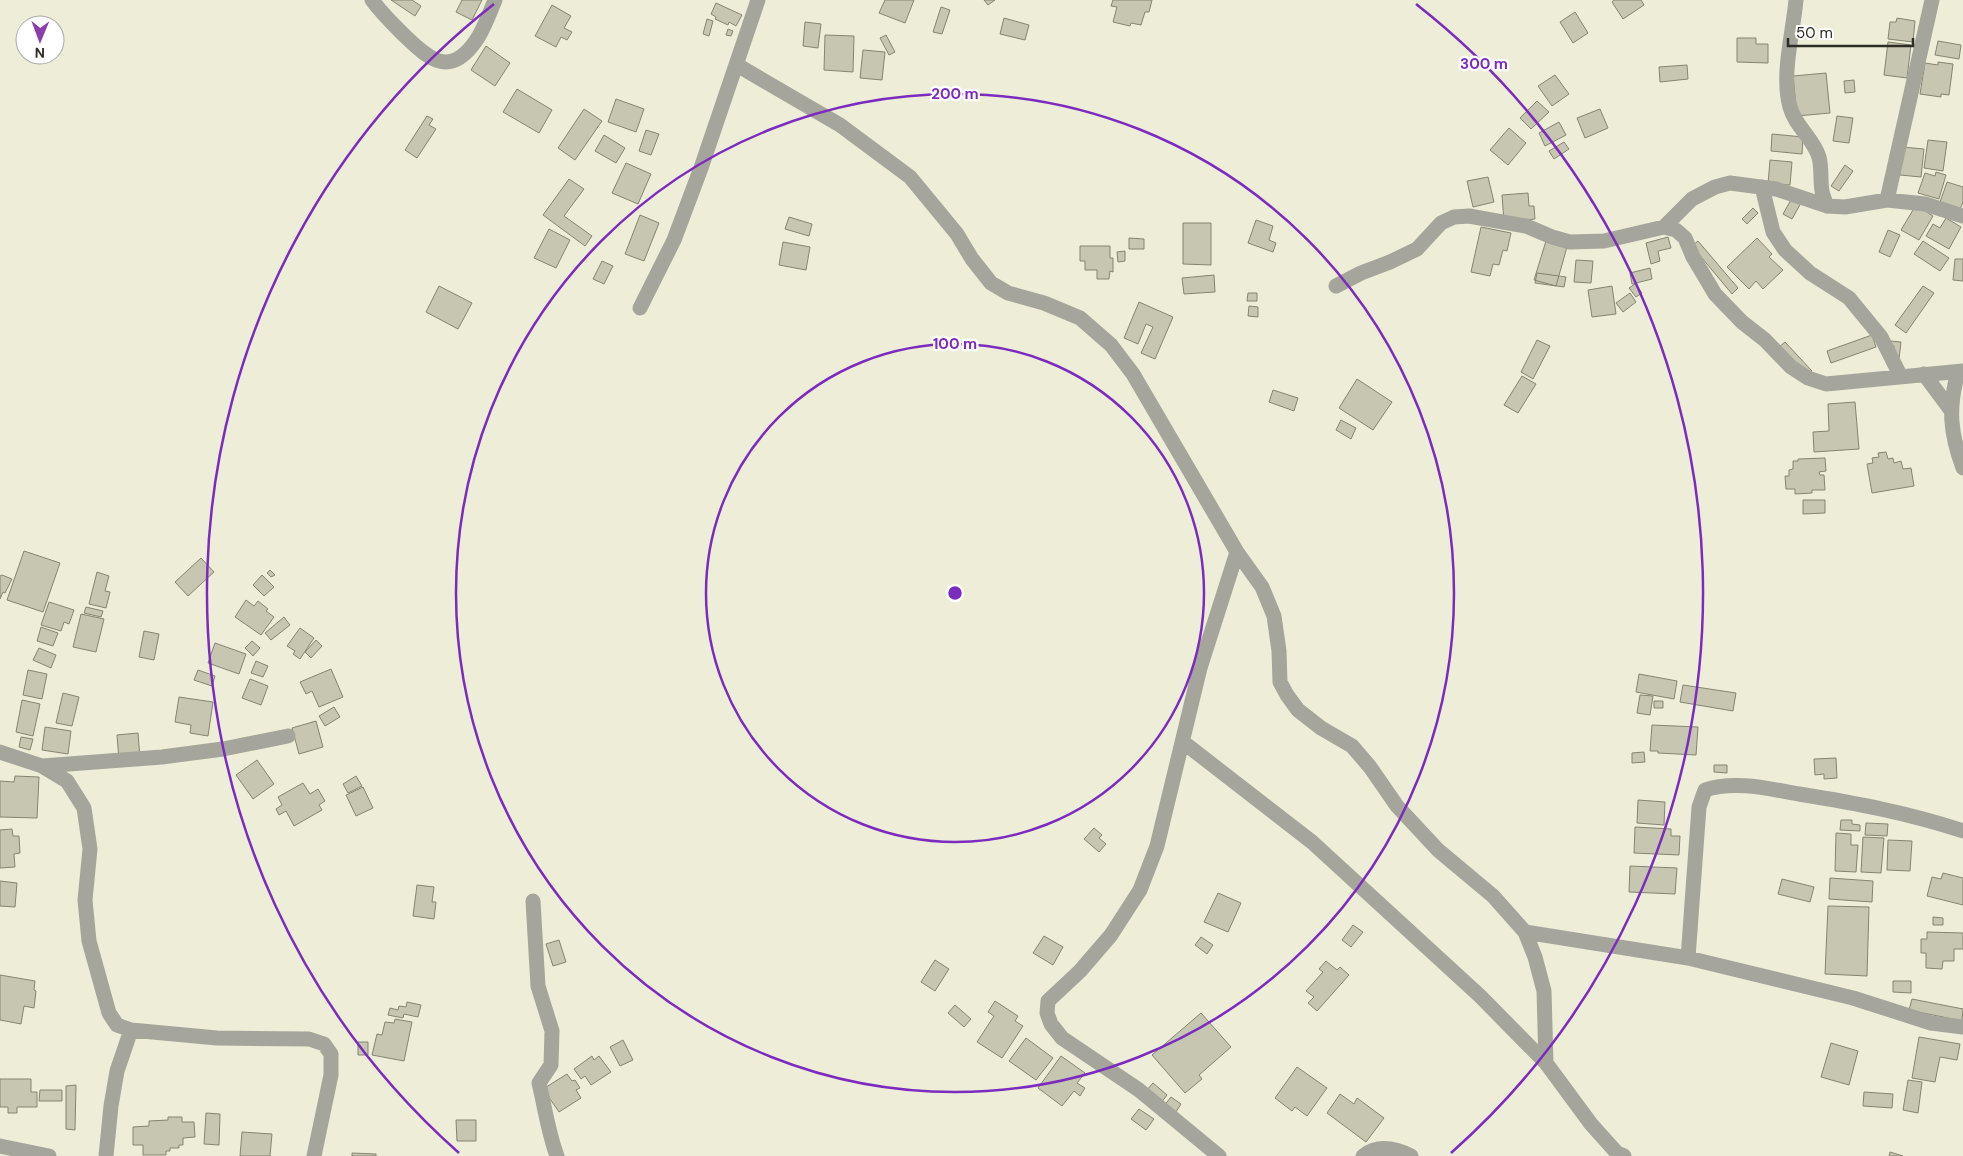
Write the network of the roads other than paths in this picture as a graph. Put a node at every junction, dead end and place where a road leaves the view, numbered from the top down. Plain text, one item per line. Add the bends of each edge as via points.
1 (372, 0) edge
2 (495, 0) edge
3 (1796, 0) edge
4 (1932, 0) edge
5 (753, 1) edge
6 (737, 64) junction
7 (1762, 187) junction
8 (1888, 200) junction
9 (1827, 206) junction
10 (1963, 216) edge
11 (1664, 226) junction
12 (1336, 286) dead end
13 (640, 308) dead end
14 (1961, 372) edge
15 (1924, 374) junction
16 (1901, 377) junction
17 (1950, 409) junction
18 (1963, 468) edge
19 (1237, 552) junction
20 (288, 736) dead end
21 (1183, 742) junction
22 (0, 752) edge
23 (42, 766) junction
24 (1963, 831) edge
25 (533, 901) dead end
26 (1525, 932) junction
27 (1688, 958) junction
28 (1963, 1028) edge
29 (131, 1030) junction
30 (1546, 1063) junction
31 (0, 1146) edge
32 (1619, 1155) edge
33 (49, 1156) edge
34 (106, 1156) edge
35 (314, 1156) edge
36 (557, 1156) edge
37 (1219, 1156) edge
38 (1363, 1156) edge
39 (1411, 1156) edge

1 - 2 street via 419,50 430,59 442,62 454,61 476,42
3 - 9 street via 1787,76 1789,106 1818,156
4 - 8 street
5 - 6 street
6 - 13 street via 674,240
6 - 19 street via 840,125 910,177 957,234 991,283 1008,293 1080,318 1111,345 1134,374
7 - 9 street
7 - 11 street via 1730,183 1715,187 1692,199
7 - 16 street via 1773,232 1785,250 1810,273 1849,298 1881,337
8 - 9 street via 1845,207
8 - 10 street via 1925,204
11 - 12 street via 1604,241 1570,242 1526,226 1469,216 1454,217 1441,223 1418,249
11 - 16 street via 1685,238 1692,257 1715,294 1791,367 1808,378 1826,384
14 - 15 street
14 - 17 street
15 - 16 street
15 - 17 street
17 - 18 street
19 - 21 street via 1200,668
19 - 26 street via 1262,587 1274,616 1280,682 1298,710 1352,746 1403,812 1438,850 1493,896
20 - 23 street via 162,757
21 - 30 street via 1312,842 1480,996
21 - 37 street via 1157,846 1140,890 1111,935 1080,972 1048,1001 1046,1013 1062,1038 1139,1090
22 - 23 street
23 - 29 street via 67,781 84,808 90,849 84,900 89,941 109,1013 117,1025
24 - 27 street via 1920,817 1764,788 1718,786 1705,790 1700,807
25 - 36 street via 538,986 552,1031 551,1065 539,1083
26 - 27 street
26 - 30 street via 1544,991
27 - 28 street via 1853,998 1931,1023
29 - 34 street via 116,1071
29 - 35 street via 217,1038 309,1039 324,1044 331,1054 331,1075
30 - 32 street via 1591,1124
31 - 33 street
38 - 39 street via 1371,1150 1388,1148

